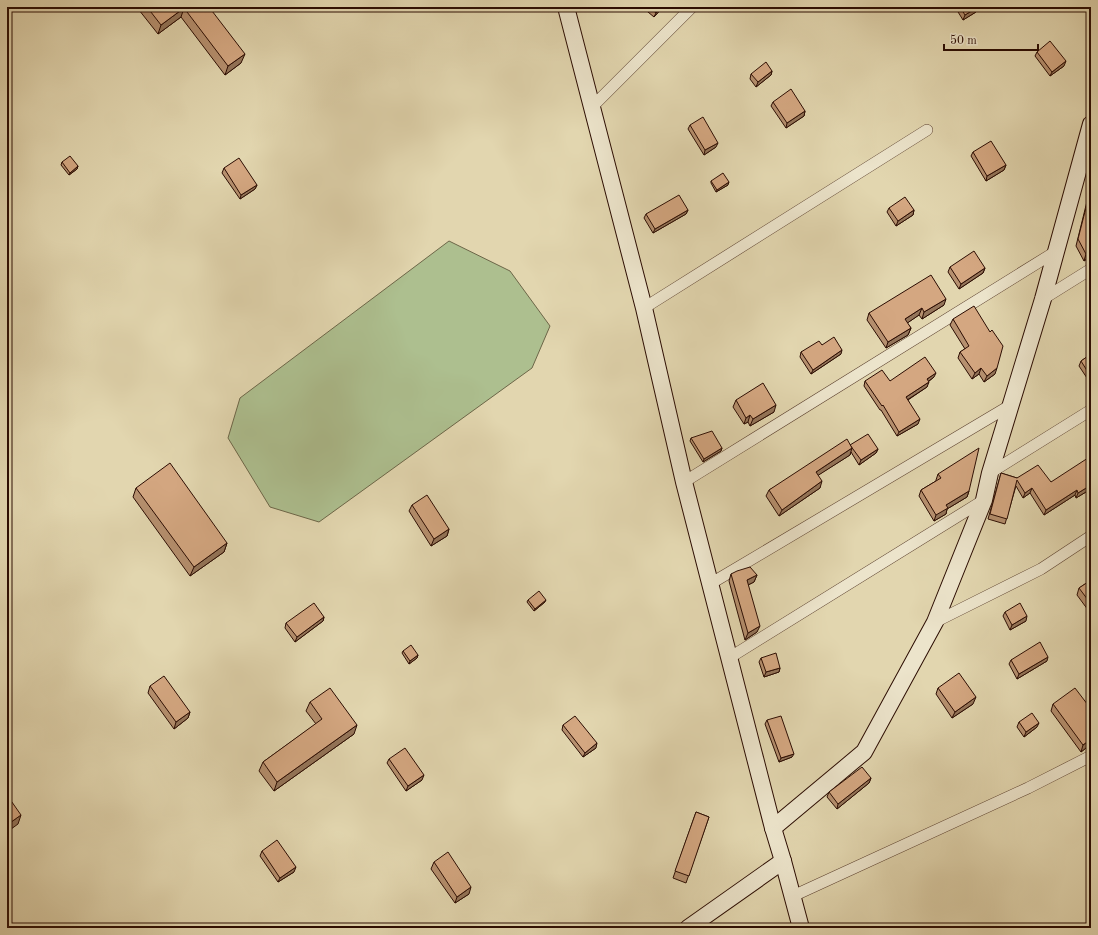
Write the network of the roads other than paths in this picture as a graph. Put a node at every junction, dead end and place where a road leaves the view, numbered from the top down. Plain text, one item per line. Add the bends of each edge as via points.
1 (566, 7) edge
2 (692, 7) edge
3 (593, 106) junction
4 (1090, 128) edge
5 (927, 130) dead end
6 (1055, 252) junction
7 (1091, 269) edge
8 (1043, 299) junction
9 (644, 308) junction
10 (1011, 405) junction
11 (1091, 410) edge
12 (990, 473) junction
13 (684, 482) junction
14 (984, 500) junction
15 (1091, 536) edge
16 (710, 584) junction
17 (935, 622) junction
18 (729, 658) junction
19 (1091, 756) edge
20 (773, 828) junction
21 (784, 861) junction
22 (793, 896) junction
23 (688, 928) edge
24 (801, 928) edge

1 - 3 street
2 - 3 street
3 - 9 street
4 - 6 street
5 - 9 street
6 - 8 street
6 - 13 street
7 - 8 street
8 - 10 street
9 - 13 street
10 - 12 street
10 - 16 street
11 - 12 street
12 - 14 street
13 - 16 street
14 - 17 street
14 - 18 street
15 - 17 street via 1041,569
16 - 18 street
17 - 20 street via 864,752
18 - 20 street
19 - 22 street via 1028,788
20 - 21 street
21 - 22 street
21 - 23 street
22 - 24 street

